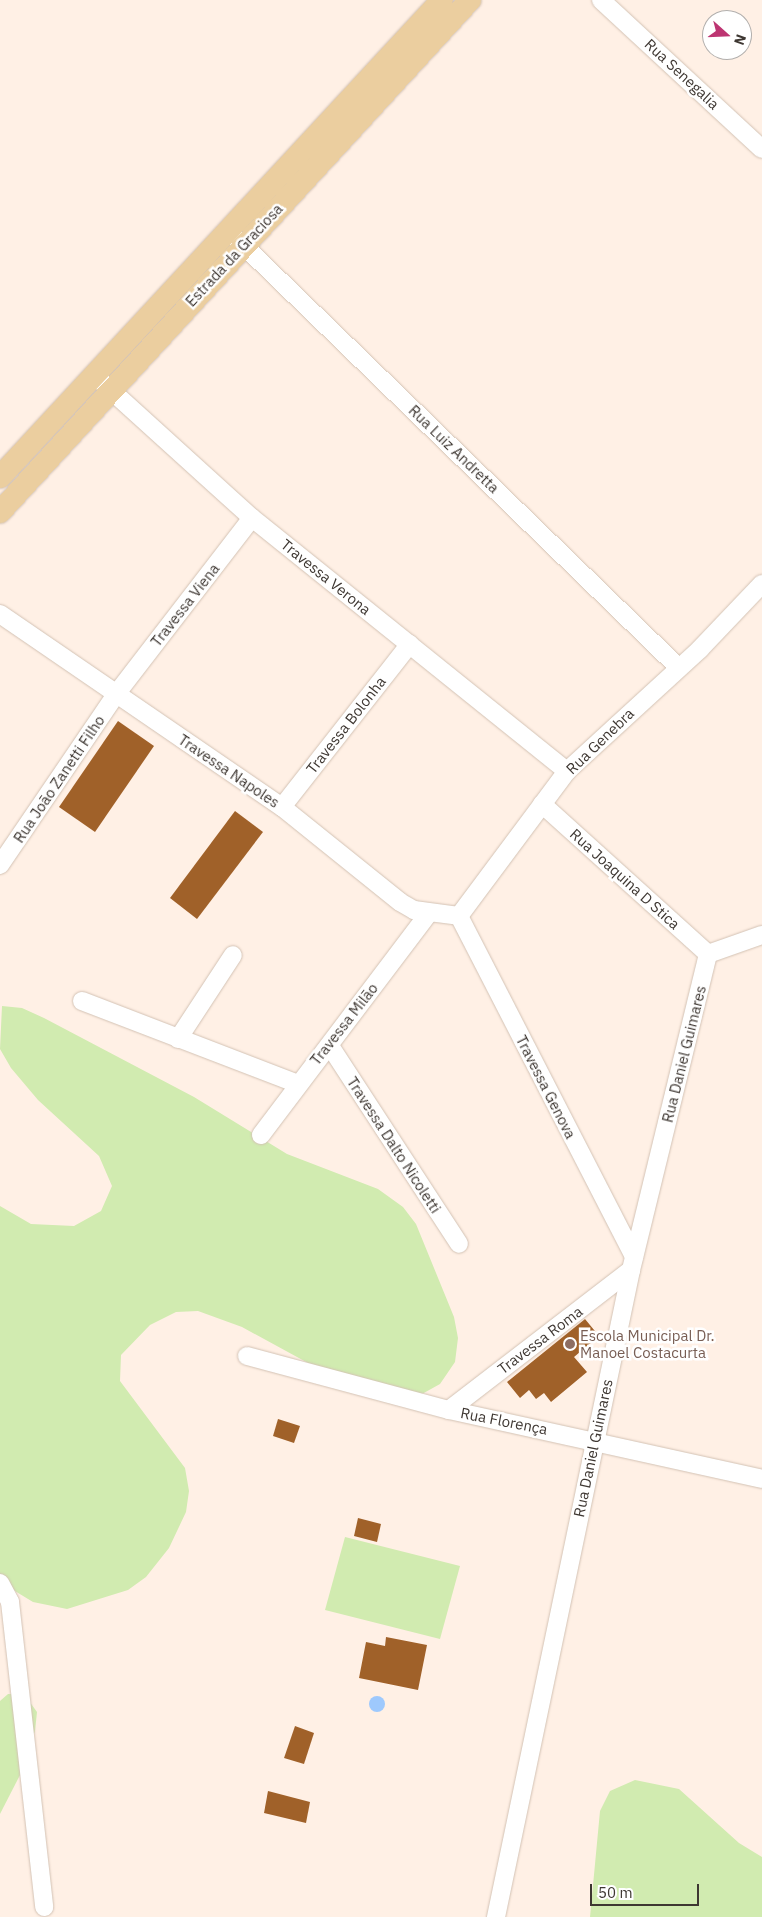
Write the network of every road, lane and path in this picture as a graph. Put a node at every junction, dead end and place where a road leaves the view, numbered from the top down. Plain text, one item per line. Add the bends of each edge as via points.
1 (442, 0) edge
2 (470, 0) edge
3 (601, 0) edge
4 (762, 149) edge
5 (236, 238) junction
6 (96, 371) junction
7 (109, 392) junction
8 (0, 477) edge
9 (0, 512) edge
10 (252, 518) junction
11 (762, 584) edge
12 (0, 614) edge
13 (410, 644) junction
14 (678, 667) junction
15 (117, 693) junction
16 (567, 771) junction
17 (542, 804) junction
18 (282, 807) junction
19 (0, 864) edge
20 (429, 913) junction
21 (459, 916) junction
22 (762, 935) edge
23 (708, 954) junction
24 (233, 955) dead end
25 (82, 1001) dead end
26 (178, 1039) junction
27 (330, 1046) junction
28 (296, 1083) junction
29 (261, 1135) dead end
30 (459, 1244) dead end
31 (632, 1264) junction
32 (247, 1356) dead end
33 (449, 1410) junction
34 (595, 1439) junction
35 (762, 1480) edge
36 (0, 1583) edge
37 (44, 1907) dead end
38 (496, 1917) edge

1 - 5 main road, Estrada da Graciosa
2 - 5 main road, Estrada da Graciosa
3 - 4 street, Rua Senegalia
5 - 6 main road, Estrada da Graciosa
5 - 7 main road, Estrada da Graciosa
5 - 14 street, Rua Luiz Andretta
6 - 7 street, Travessa Verona
6 - 8 main road, Estrada da Graciosa
7 - 9 main road, Estrada da Graciosa
7 - 10 street, Travessa Verona
10 - 13 street, Travessa Verona
10 - 15 street, Travessa Viena
11 - 14 street, Rua Genebra
12 - 15 street, Travessa Napoles
13 - 16 street, Travessa Verona
13 - 18 street, Travessa Bolonha
14 - 16 street, Rua Genebra
15 - 18 street, Travessa Napoles via 224,770
15 - 19 street, Rua João Zanetti Filho
16 - 17 street, Rua Genebra
17 - 21 street, Rua Genebra
17 - 23 street, Rua Joaquina D Stica
18 - 20 street, Travessa Napoles via 400,902
20 - 21 street, Travessa Napoles
20 - 27 street, Travessa Milão
21 - 31 street, Travessa Genova
22 - 23 street
23 - 31 street, Rua Daniel Guimares
24 - 26 street
25 - 26 street
26 - 28 street
27 - 28 street, Travessa Milão
27 - 30 street, Travessa Dalto Nicoletti
28 - 29 street, Travessa Milão
31 - 33 street, Travessa Roma
31 - 34 street, Rua Daniel Guimares
32 - 33 street, Rua Florença
33 - 34 street, Rua Florença
34 - 35 street, Rua Florença
34 - 38 street, Rua Daniel Guimares
36 - 37 street via 10,1602

